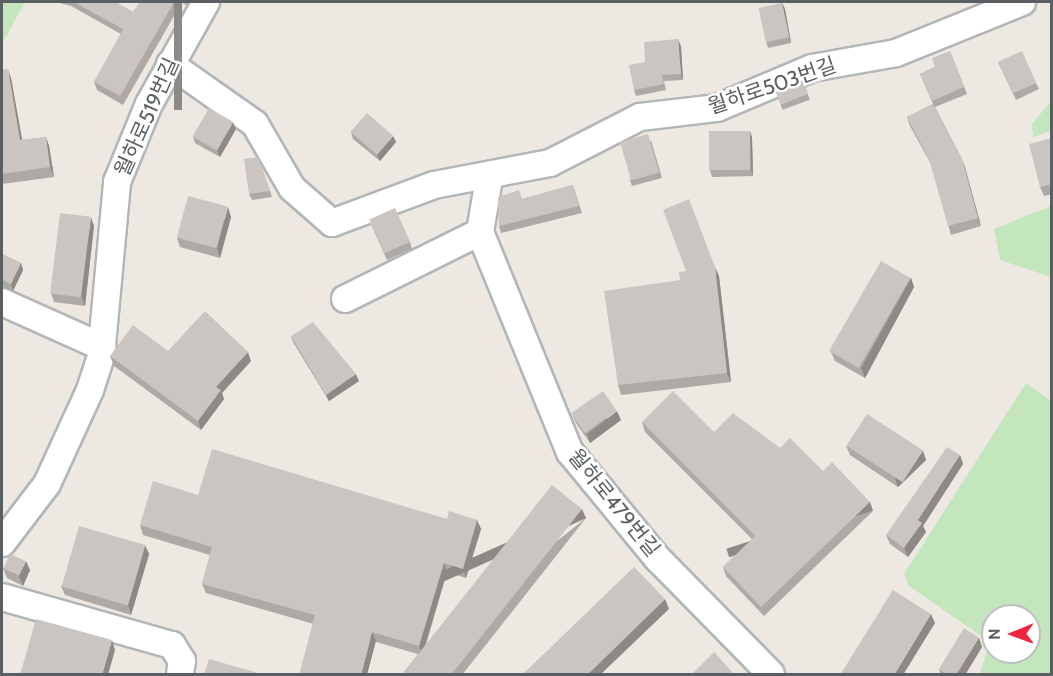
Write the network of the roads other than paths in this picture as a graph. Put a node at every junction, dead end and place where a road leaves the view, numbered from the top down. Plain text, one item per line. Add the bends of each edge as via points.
1 (206, 2) edge
2 (1022, 2) edge
3 (170, 64) junction
4 (489, 179) junction
5 (480, 232) junction
6 (345, 299) dead end
7 (2, 302) edge
8 (102, 347) junction
9 (2, 543) edge
10 (2, 597) edge
11 (180, 675) edge
12 (771, 675) edge

1 - 3 lane, 월하로519번길
2 - 4 lane, 월하로503번길 via 896,53 813,68 717,108 640,117 550,163
3 - 4 lane, 월하로503번길 via 255,124 292,188 332,223 434,185
3 - 8 lane, 월하로519번길 via 117,182
4 - 5 lane
5 - 6 lane
5 - 12 lane, 월하로479번길 via 570,452 658,560
7 - 8 lane
8 - 9 lane, 월하로519번길 via 90,390 47,484
10 - 11 lane via 172,645 182,661

